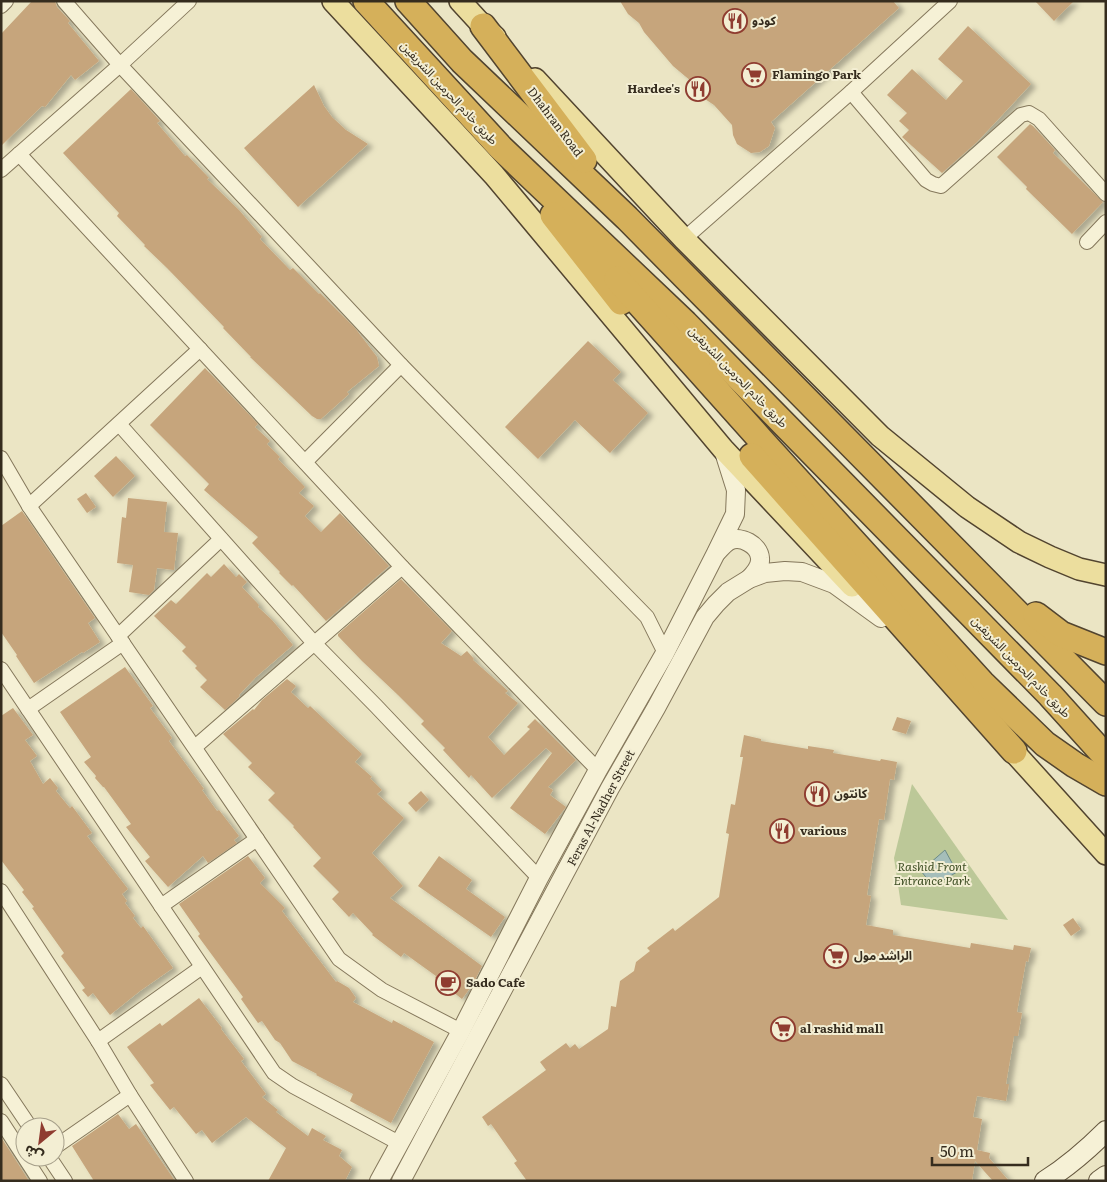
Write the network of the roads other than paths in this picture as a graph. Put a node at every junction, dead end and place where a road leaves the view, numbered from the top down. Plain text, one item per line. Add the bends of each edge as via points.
1 (6, 1) edge
2 (64, 1) edge
3 (189, 1) edge
4 (333, 1) edge
5 (366, 1) edge
6 (408, 1) edge
7 (460, 1) edge
8 (950, 1) edge
9 (1, 6) edge
10 (483, 26) junction
11 (120, 65) junction
12 (851, 92) junction
13 (500, 148) junction
14 (19, 154) junction
15 (1, 170) edge
16 (1106, 194) edge
17 (627, 218) junction
18 (1106, 222) edge
19 (684, 239) junction
20 (1087, 242) dead end
21 (200, 349) junction
22 (401, 364) junction
23 (119, 424) junction
24 (724, 449) junction
25 (1, 458) edge
26 (305, 462) junction
27 (29, 506) junction
28 (930, 526) junction
29 (221, 539) junction
30 (716, 553) junction
31 (402, 567) junction
32 (1106, 575) edge
33 (749, 579) junction
34 (881, 618) junction
35 (121, 639) junction
36 (314, 643) junction
37 (1106, 652) edge
38 (665, 653) junction
39 (1, 669) edge
40 (1106, 702) edge
41 (28, 709) junction
42 (195, 747) junction
43 (1014, 751) junction
44 (1106, 757) edge
45 (598, 770) junction
46 (1106, 783) edge
47 (258, 839) junction
48 (1106, 854) edge
49 (539, 878) junction
50 (1, 891) edge
51 (161, 906) junction
52 (202, 967) junction
53 (461, 1031) junction
54 (98, 1041) junction
55 (1, 1084) edge
56 (130, 1095) junction
57 (23, 1117) edge
58 (1, 1121) edge
59 (1106, 1132) edge
60 (65, 1140) edge
61 (1106, 1140) edge
62 (399, 1144) junction
63 (1080, 1155) junction
64 (56, 1167) edge
65 (1106, 1176) edge
66 (40, 1181) edge
67 (65, 1181) edge
68 (186, 1181) edge
69 (379, 1181) edge
70 (401, 1181) edge
71 (1045, 1181) edge
72 (1099, 1181) edge

1 - 9 street
2 - 11 street
3 - 11 street
4 - 24 main road via 494,175
5 - 13 highway, طريق خادم الحرمين الشريفين
6 - 17 highway via 462,61
7 - 10 main road
8 - 12 street
10 - 17 highway, Dhahran Road
10 - 19 main road
11 - 14 street
11 - 22 street
12 - 16 street via 926,180 933,184 941,186 1021,115 1029,113 1039,119
12 - 19 street
13 - 43 highway via 666,360
13 - 44 highway, طريق خادم الحرمين الشريفين via 685,324 1050,695
13 - 46 highway via 982,684 1045,744
14 - 15 street
14 - 21 street
17 - 28 highway
18 - 20 street
19 - 32 main road via 880,436 967,507 1020,542 1050,557 1079,569
21 - 23 street
21 - 26 street
22 - 26 street
22 - 38 street via 647,617
23 - 27 street
23 - 29 street
24 - 30 street, Feras Al-Nadher Street via 736,490 735,514
24 - 34 main road
25 - 27 street
26 - 31 street
27 - 35 street
28 - 37 highway via 1061,634
28 - 40 highway
29 - 35 street
29 - 36 street
30 - 33 street via 730,540 745,540 752,544 761,559
30 - 38 street, Feras Al-Nadher Street
31 - 36 street
31 - 45 street
33 - 34 street, Feras Al-Nadher Street via 765,573 802,572 834,584
33 - 70 street, Feras Al-Nadher Street via 728,592 705,617
34 - 43 main road
35 - 41 street
35 - 42 street
36 - 42 street
36 - 49 street
38 - 45 street, Feras Al-Nadher Street
39 - 41 street
41 - 51 street
42 - 47 street
43 - 48 main road
45 - 49 street, Feras Al-Nadher Street
47 - 51 street
47 - 53 street via 339,959 382,990
49 - 53 street, Feras Al-Nadher Street
50 - 54 street
51 - 52 street
52 - 54 street
52 - 62 street via 274,1073
53 - 62 street, Feras Al-Nadher Street
54 - 56 street
55 - 57 street
56 - 60 street
56 - 68 street
58 - 66 street
59 - 63 main road
61 - 63 main road
62 - 69 street, Feras Al-Nadher Street
63 - 71 main road
64 - 67 street
65 - 72 main road

